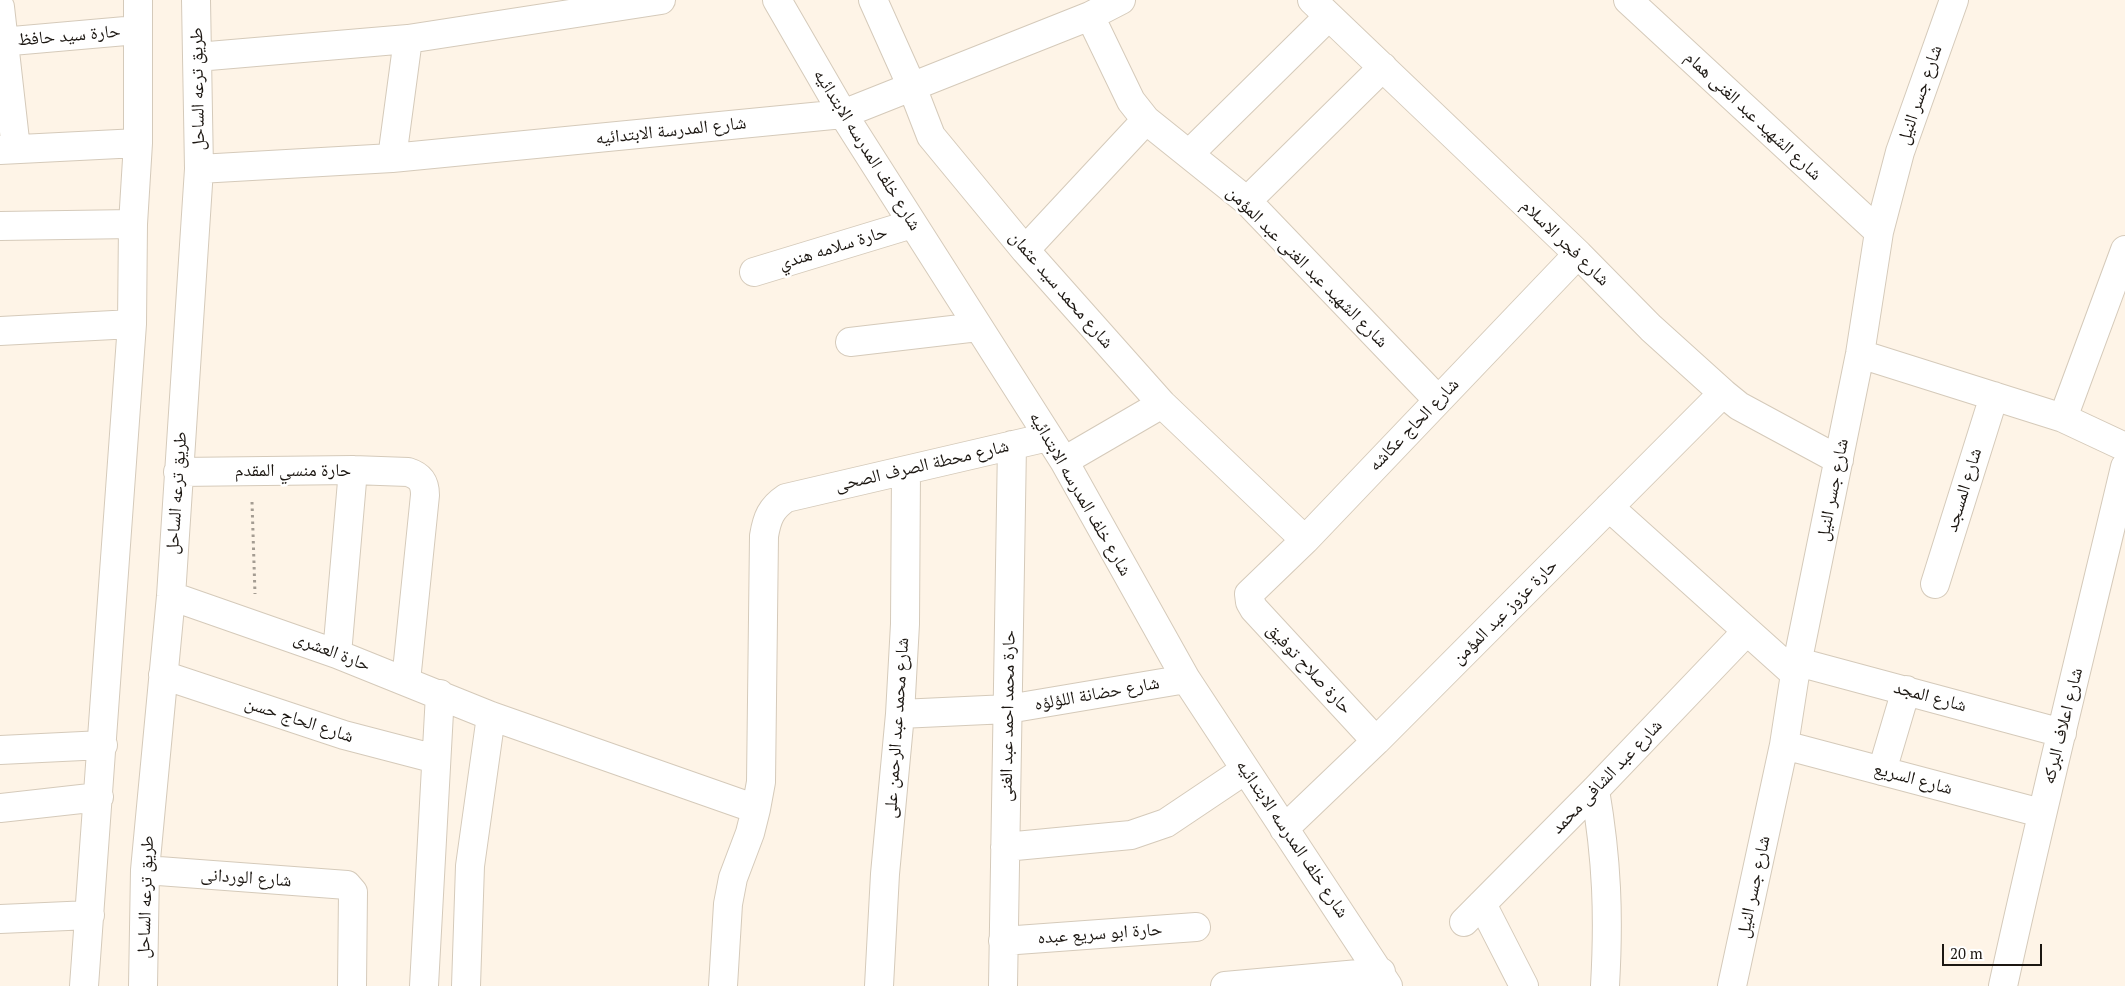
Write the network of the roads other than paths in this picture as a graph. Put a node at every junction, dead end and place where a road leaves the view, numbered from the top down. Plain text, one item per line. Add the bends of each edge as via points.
1 (138, 0) edge
2 (196, 0) edge
3 (661, 0) edge
4 (777, 0) edge
5 (873, 0) edge
6 (1121, 0) edge
7 (1628, 0) edge
8 (1954, 0) edge
9 (0, 7) edge
10 (1320, 8) edge
11 (1090, 16) junction
12 (137, 30) junction
13 (408, 40) junction
14 (2, 42) edge
15 (198, 57) junction
16 (1383, 67) junction
17 (912, 87) junction
18 (843, 114) junction
19 (1146, 120) junction
20 (138, 143) junction
21 (8, 150) edge
22 (1189, 154) junction
23 (392, 158) junction
24 (199, 169) junction
25 (1247, 201) junction
26 (133, 224) junction
27 (912, 224) junction
28 (0, 226) edge
29 (1879, 232) junction
30 (1025, 250) junction
31 (2125, 250) edge
32 (1578, 254) junction
33 (754, 272) dead end
34 (132, 324) junction
35 (978, 327) junction
36 (0, 331) edge
37 (850, 342) dead end
38 (1860, 354) junction
39 (1723, 393) junction
40 (1994, 396) junction
41 (1438, 400) junction
42 (1162, 404) junction
43 (2063, 418) junction
44 (1048, 437) junction
45 (1012, 445) junction
46 (2125, 447) edge
47 (1839, 460) junction
48 (1064, 462) junction
49 (2125, 467) edge
50 (353, 470) junction
51 (906, 470) junction
52 (178, 472) junction
53 (1609, 507) junction
54 (1304, 540) junction
55 (1935, 584) dead end
56 (1249, 594) joint
57 (171, 596) junction
58 (1748, 631) junction
59 (338, 654) junction
60 (1797, 668) junction
61 (163, 675) junction
62 (1186, 679) junction
63 (406, 680) junction
64 (1906, 690) junction
65 (440, 694) junction
66 (1008, 710) junction
67 (900, 714) junction
68 (491, 716) junction
69 (2062, 733) junction
70 (1376, 741) junction
71 (1784, 745) junction
72 (103, 746) junction
73 (0, 750) edge
74 (436, 760) junction
75 (1246, 770) junction
76 (1882, 771) junction
77 (1595, 790) junction
78 (99, 797) junction
79 (0, 808) edge
80 (756, 809) junction
81 (2041, 813) junction
82 (1284, 829) junction
83 (1005, 847) junction
84 (145, 870) junction
85 (90, 915) junction
86 (0, 919) edge
87 (1196, 927) dead end
88 (1003, 941) junction
89 (1384, 979) edge
90 (84, 986) edge
91 (143, 986) edge
92 (352, 986) edge
93 (424, 986) edge
94 (466, 986) edge
95 (723, 986) edge
96 (879, 986) edge
97 (1002, 986) edge
98 (1225, 986) edge
99 (1524, 986) edge
100 (1605, 986) edge
101 (1732, 986) edge
102 (2003, 986) edge

1 - 12 street
2 - 15 street, طريق ترعه الساحل
3 - 13 street
4 - 18 street, شارع خلف المدرسه الابتدائيه
5 - 17 street, شارع محمد سيد عثمان
6 - 11 street, شارع المدرسة الابتدائيه
7 - 29 street, شارع الشهيد عبد الغنى همام
8 - 29 street, شارع جسر النيل via 1900,152
9 - 14 street
10 - 16 street, شارع فجر الاسلام
10 - 22 street
11 - 17 street, شارع المدرسة الابتدائيه
11 - 19 street, شارع الشهيد عبد الغنى عبد المؤمن via 1131,101
12 - 14 street, حارة سيد حافظ
12 - 20 street
13 - 15 street
13 - 23 street
14 - 21 street
15 - 24 street, طريق ترعه الساحل
16 - 25 street
16 - 32 street, شارع فجر الاسلام
17 - 18 street, شارع المدرسة الابتدائيه
17 - 30 street, شارع محمد سيد عثمان via 931,136
18 - 23 street, شارع المدرسة الابتدائيه
18 - 27 street, شارع خلف المدرسه الابتدائيه
19 - 22 street, شارع الشهيد عبد الغنى عبد المؤمن
19 - 30 street
20 - 21 street
20 - 26 street
22 - 25 street, شارع الشهيد عبد الغنى عبد المؤمن
23 - 24 street, شارع المدرسة الابتدائيه
24 - 52 street, طريق ترعه الساحل
25 - 41 street, شارع الشهيد عبد الغنى عبد المؤمن
26 - 28 street
26 - 34 street
27 - 33 street, حارة سلامه هندي
27 - 35 street, شارع خلف المدرسه الابتدائيه
29 - 38 street, شارع جسر النيل
30 - 42 street, شارع محمد سيد عثمان
31 - 43 street
32 - 39 street, شارع فجر الاسلام via 1651,328
32 - 41 street, شارع الحاج عكاشه
34 - 36 street
34 - 72 street
35 - 37 street
35 - 44 street, شارع خلف المدرسه الابتدائيه
38 - 40 street
38 - 47 street, شارع جسر النيل
39 - 47 street, شارع فجر الاسلام via 1740,406
39 - 53 street, حارة عزوز عبد المؤمن
40 - 43 street
40 - 55 street, شارع المسجد
41 - 54 street, شارع الحاج عكاشه
42 - 48 street
42 - 54 street, شارع محمد سيد عثمان
43 - 46 street
44 - 45 street, شارع محطة الصرف الصحى
44 - 48 street, شارع خلف المدرسه الابتدائيه
45 - 51 street, شارع محطة الصرف الصحى
45 - 66 street, حارة محمد احمد عبد الغنى
47 - 60 street, شارع جسر النيل
48 - 62 street, شارع خلف المدرسه الابتدائيه
49 - 69 street, شارع اعلاف البركه
50 - 52 street, حارة منسي المقدم
50 - 59 street
50 - 63 street, حارة منسي المقدم via 408,472 422,481 425,495
51 - 67 street, شارع محمد عبد الرحمن على via 905,624
51 - 80 street, شارع محطة الصرف الصحى via 786,498 770,512 764,536 761,782
52 - 57 street, طريق ترعه الساحل
53 - 58 street
53 - 70 street, حارة عزوز عبد المؤمن
54 - 56 street, شارع الحاج عكاشه
56 - 70 street, حارة صلاح توفيق via 1254,609
57 - 59 street, حارة العشرى
57 - 61 street, طريق ترعه الساحل
58 - 60 street
58 - 77 street, شارع عبد الشافى محمد
59 - 63 street, حارة العشرى
60 - 64 street, شارع المجد
60 - 71 street, شارع جسر النيل
61 - 74 street, شارع الحاج حسن via 344,735
61 - 84 street, طريق ترعه الساحل
62 - 66 street, شارع حضانة اللؤلؤه
62 - 75 street, شارع خلف المدرسه الابتدائيه
63 - 65 street, حارة العشرى
64 - 69 street, شارع المجد
64 - 76 street
65 - 68 street, حارة العشرى
65 - 74 street
66 - 67 street, شارع حضانة اللؤلؤه
66 - 83 street, حارة محمد احمد عبد الغنى
67 - 96 street, شارع محمد عبد الرحمن على via 885,874
68 - 80 street, حارة العشرى
68 - 94 street via 470,866
69 - 81 street, شارع اعلاف البركه
70 - 82 street, حارة عزوز عبد المؤمن
71 - 76 street, شارع السريع
71 - 101 street, شارع جسر النيل
72 - 73 street
72 - 78 street
74 - 93 street
75 - 82 street, شارع خلف المدرسه الابتدائيه
75 - 83 street via 1166,823 1131,835
76 - 81 street, شارع السريع
77 - 99 street, شارع عبد الشافى محمد via 1473,913
77 - 100 street via 1608,888
78 - 79 street
78 - 85 street
80 - 95 street, شارع محطة الصرف الصحى via 733,878 728,904
81 - 102 street, شارع اعلاف البركه
82 - 89 street, شارع خلف المدرسه الابتدائيه
83 - 88 street, حارة محمد احمد عبد الغنى
84 - 91 street, طريق ترعه الساحل
84 - 92 street, شارع الوردانى via 347,885 353,892
85 - 86 street
85 - 90 street
87 - 88 street, حارة ابو سريع عبده
88 - 97 street, حارة محمد احمد عبد الغنى
89 - 98 street

